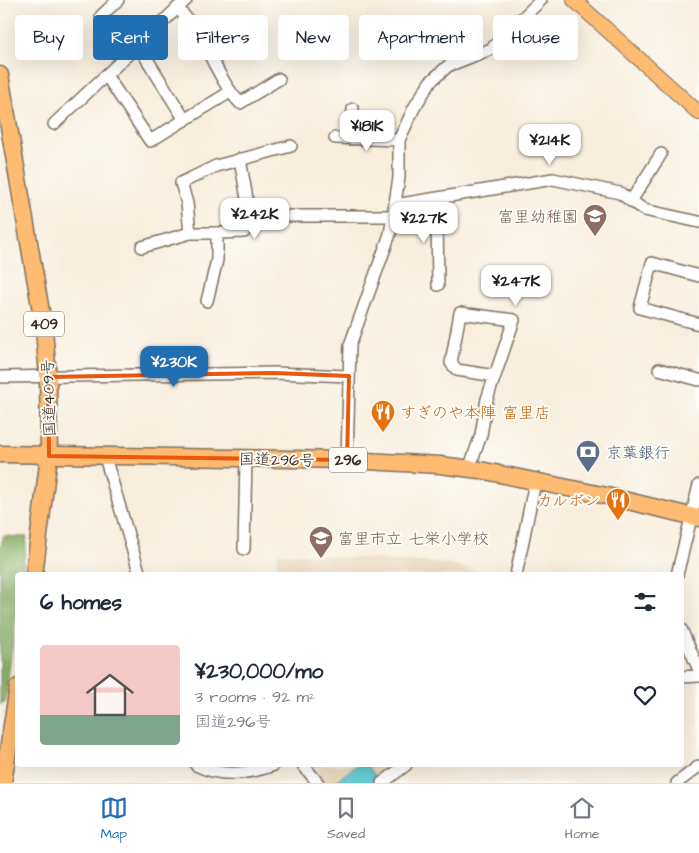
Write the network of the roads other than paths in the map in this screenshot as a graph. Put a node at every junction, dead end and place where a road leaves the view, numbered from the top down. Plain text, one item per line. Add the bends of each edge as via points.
1 (118, 0) edge
2 (186, 0) edge
3 (541, 0) edge
4 (574, 0) edge
5 (177, 8) junction
6 (102, 15) edge
7 (168, 17) edge
8 (123, 60) edge
9 (144, 60) edge
10 (0, 75) edge
11 (106, 75) junction
12 (279, 79) dead end
13 (230, 92) junction
14 (353, 109) dead end
15 (699, 113) edge
16 (185, 120) junction
17 (54, 124) dead end
18 (335, 138) dead end
19 (351, 138) junction
20 (399, 140) junction
21 (291, 146) dead end
22 (661, 154) dead end
23 (240, 159) junction
24 (429, 200) junction
25 (631, 201) junction
26 (394, 211) junction
27 (290, 216) dead end
28 (699, 222) edge
29 (190, 233) junction
30 (217, 233) junction
31 (142, 247) dead end
32 (699, 276) edge
33 (438, 285) dead end
34 (207, 301) dead end
35 (699, 324) edge
36 (658, 369) dead end
37 (349, 376) junction
38 (495, 376) junction
39 (0, 377) edge
40 (48, 378) junction
41 (699, 380) edge
42 (0, 454) edge
43 (49, 456) junction
44 (105, 458) junction
45 (246, 459) junction
46 (347, 460) junction
47 (469, 469) junction
48 (534, 482) junction
49 (699, 485) edge
50 (695, 517) edge
51 (244, 549) dead end
52 (34, 572) edge
53 (139, 572) edge
54 (517, 572) edge
55 (678, 572) edge
56 (684, 636) edge
57 (699, 670) edge
58 (684, 676) edge
59 (699, 676) edge
60 (15, 706) edge
61 (699, 766) edge
62 (201, 767) edge
63 (267, 767) edge
64 (305, 767) edge
65 (403, 767) edge
66 (3, 783) edge
67 (318, 783) edge
68 (382, 783) edge
69 (677, 783) edge

1 - 6 street
2 - 5 street
3 - 20 street via 491,49 448,66 430,82
4 - 15 main road
5 - 7 street
5 - 13 street via 195,27
8 - 11 street
9 - 16 street
10 - 40 highway, 国道409号 / 409 via 44,329
11 - 16 street via 150,141
11 - 17 street
12 - 13 street via 240,103
13 - 16 street
14 - 19 street
18 - 19 street
19 - 20 street
20 - 26 street via 399,178
21 - 23 street
22 - 25 street
23 - 29 street via 216,166 181,184
23 - 30 street via 250,216 244,232
24 - 25 street via 553,179 620,193
24 - 26 street
24 - 33 street via 437,220
25 - 28 street via 644,210
26 - 27 street
26 - 37 street via 390,234 350,345
29 - 30 street
29 - 31 street
30 - 34 street via 217,260
32 - 35 street via 652,264 640,308
36 - 41 street
37 - 40 street via 274,373
37 - 46 street
38 - 38 street via 514,320 460,313 451,362 457,370
38 - 47 street via 487,399 482,435
39 - 40 street
40 - 43 highway, 国道409号 / 409
42 - 43 highway, 国道296号 / 296
43 - 44 highway, 国道296号 / 296
43 - 52 highway, 国道409号 / 409
44 - 45 highway, 国道296号 / 296
44 - 53 street
45 - 46 highway, 国道296号 / 296
45 - 51 street
46 - 47 highway, 国道296号 / 296
47 - 48 highway, 国道296号 / 296
48 - 50 highway, 国道296号 / 296
48 - 54 street
49 - 50 street
50 - 55 street
56 - 57 street
58 - 59 street
60 - 66 highway
61 - 69 street
62 - 63 street via 214,772 241,774
64 - 67 street
65 - 68 street

